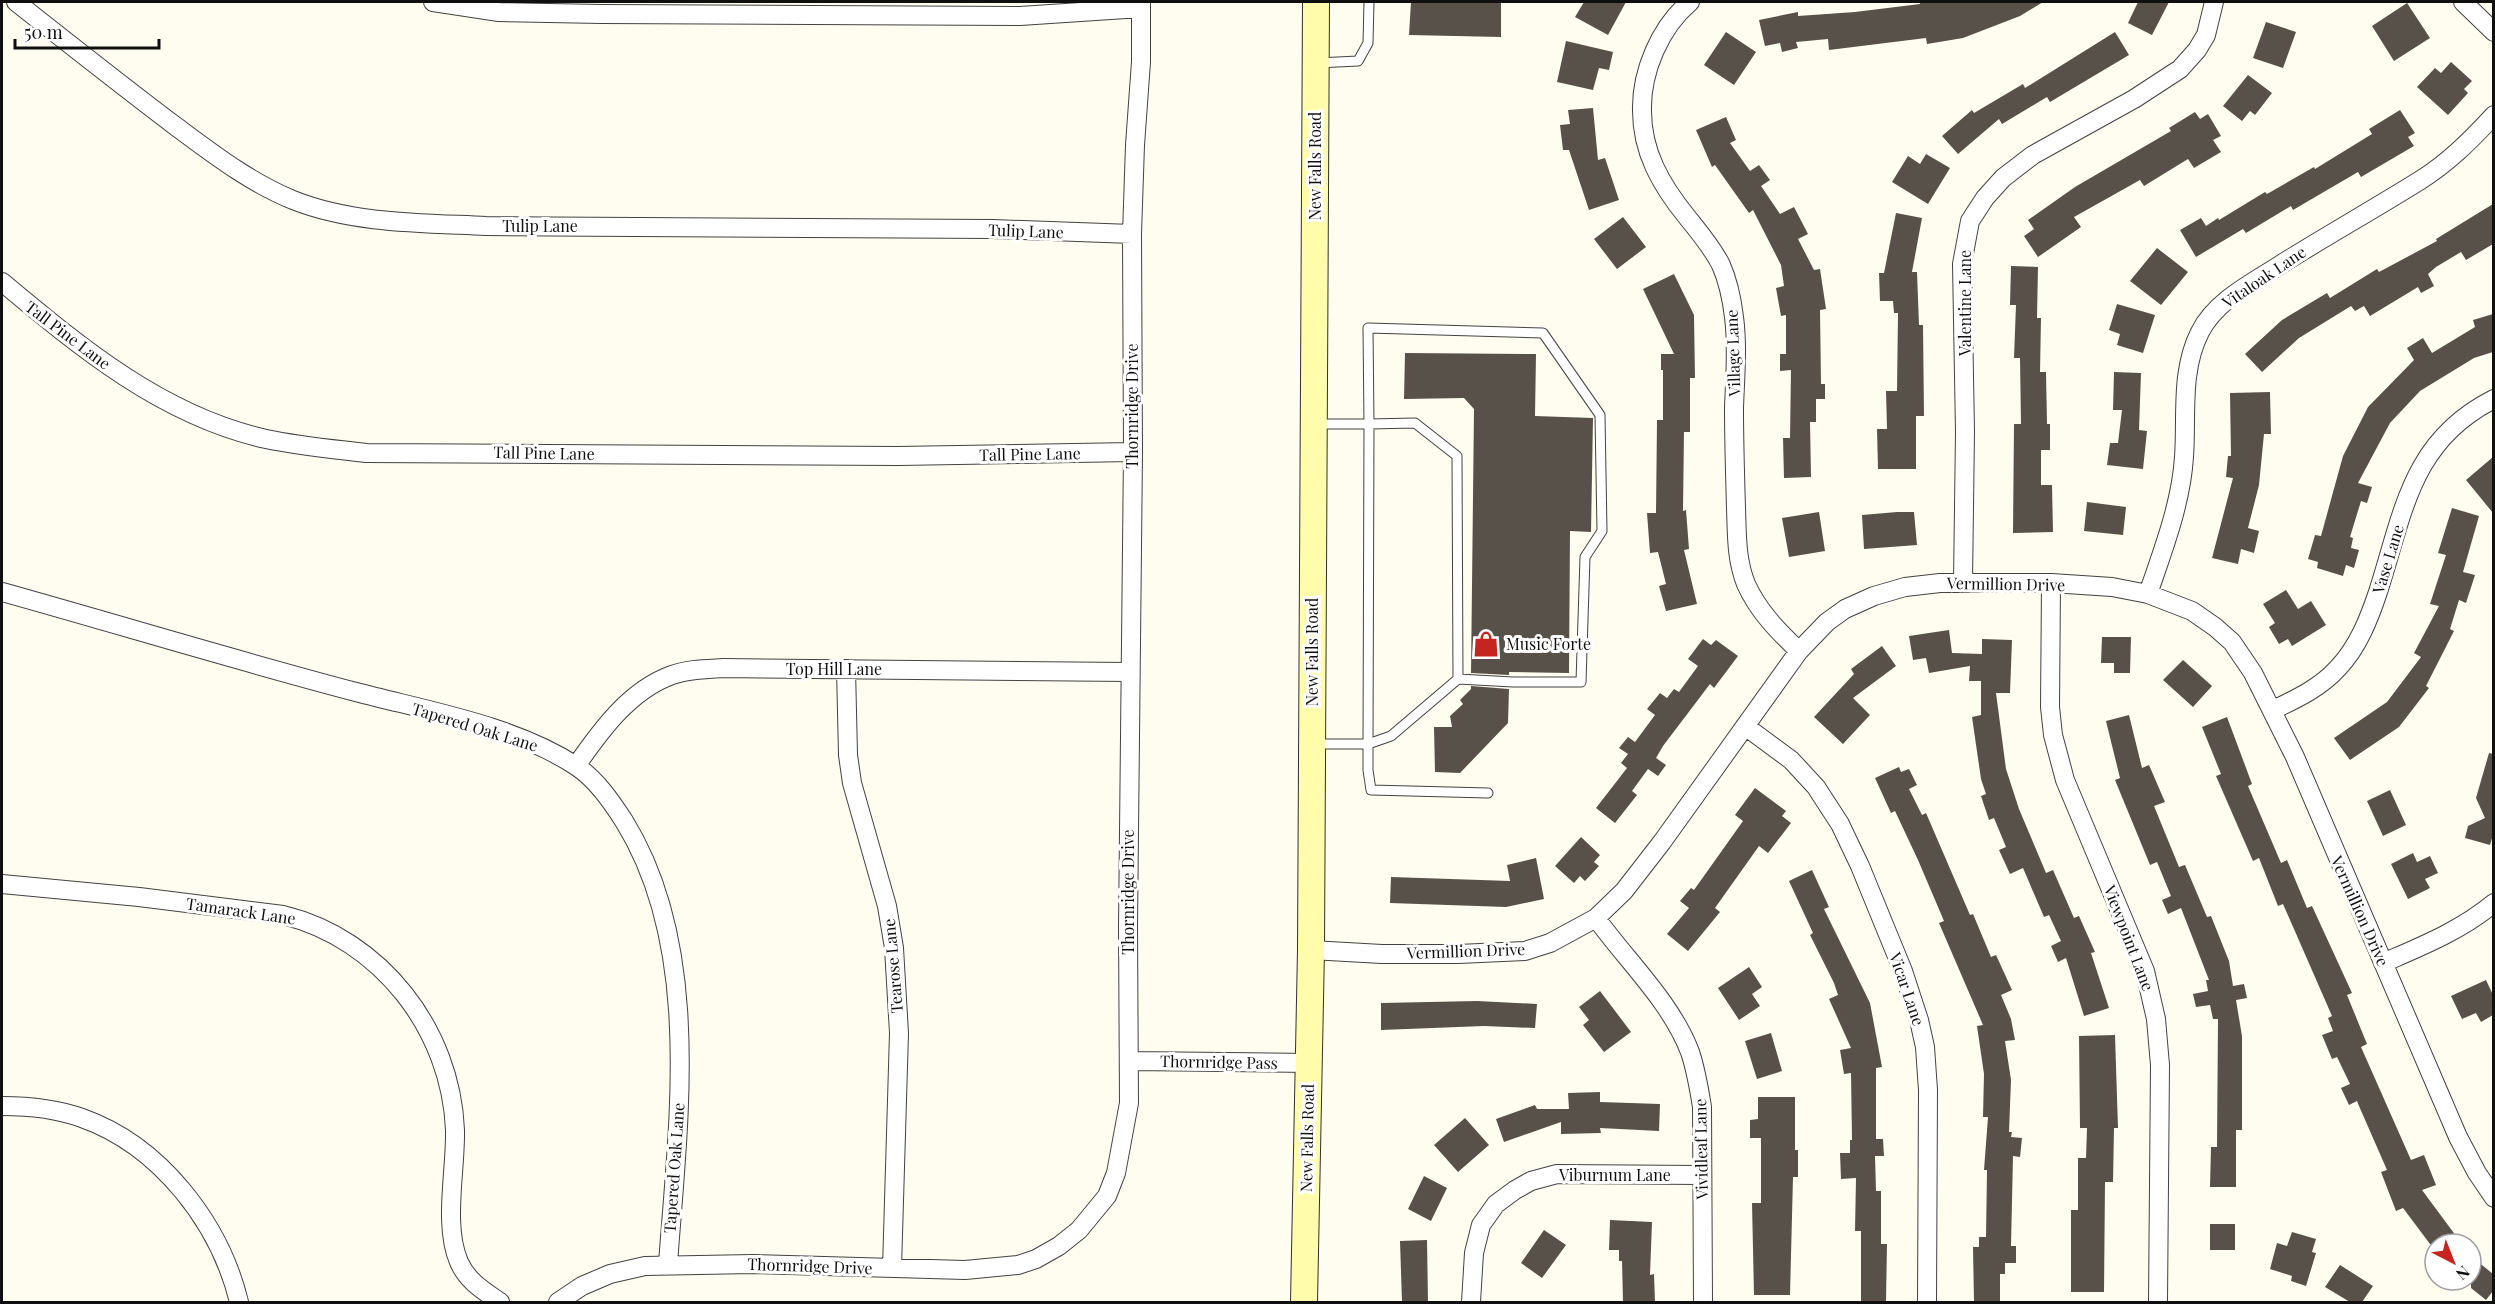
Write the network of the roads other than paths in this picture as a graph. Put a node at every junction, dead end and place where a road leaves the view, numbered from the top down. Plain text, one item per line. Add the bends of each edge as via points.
1 (16, 2) edge
2 (433, 2) edge
3 (1316, 2) edge
4 (1369, 2) edge
5 (1690, 2) edge
6 (2214, 2) edge
7 (2463, 2) edge
8 (1141, 5) edge
9 (2493, 32) edge
10 (1316, 63) junction
11 (2493, 115) edge
12 (1132, 234) junction
13 (2, 282) edge
14 (2493, 399) edge
15 (1312, 424) junction
16 (1369, 424) junction
17 (1132, 452) junction
18 (1964, 582) junction
19 (2051, 583) junction
20 (2, 592) edge
21 (2148, 594) junction
22 (1799, 651) junction
23 (846, 669) junction
24 (1130, 672) junction
25 (1458, 679) junction
26 (2273, 710) junction
27 (1745, 726) junction
28 (1312, 744) junction
29 (1368, 744) junction
30 (576, 766) junction
31 (1488, 793) dead end
32 (2, 884) edge
33 (2493, 903) edge
34 (1596, 918) junction
35 (1311, 950) junction
36 (2383, 963) junction
37 (1130, 1061) junction
38 (1309, 1064) junction
39 (2, 1106) edge
40 (1702, 1175) junction
41 (2493, 1198) edge
42 (668, 1264) junction
43 (892, 1268) junction
44 (239, 1302) edge
45 (500, 1302) edge
46 (558, 1302) edge
47 (1304, 1302) edge
48 (1471, 1302) edge
49 (1703, 1302) edge
50 (1927, 1302) edge
51 (2158, 1302) edge

1 - 12 street, Tulip Lane via 222,160 256,182 327,211 418,223 486,226 993,229
2 - 8 street via 499,12 1020,16
3 - 10 main road, New Falls Road
4 - 10 lane via 1368,43 1358,61
5 - 22 street, Village Lane via 1669,25 1655,49 1646,77 1644,137 1661,183 1710,246 1728,283 1735,317 1735,488 1741,568 1759,607
6 - 18 street, Valentine Lane via 2206,35 2180,69 2033,155 2003,178 1971,221 1962,264
7 - 9 street
8 - 12 street, Thornridge Drive
10 - 15 main road, New Falls Road
11 - 21 street, Vitaloak Lane via 2448,161 2250,284 2208,319 2193,348 2188,370 2184,458 2177,498
12 - 17 street, Thornridge Drive
13 - 17 street, Tall Pine Lane via 66,335 169,403 239,431 310,446 366,453 898,456
14 - 26 street, Vase Lane via 2454,424 2430,450 2402,511 2372,610 2351,651 2322,683
15 - 16 lane
15 - 28 main road, New Falls Road
16 - 25 lane via 1415,423 1457,456
16 - 25 lane via 1368,328 1543,333 1600,415 1602,531 1585,557 1581,682
16 - 29 lane
17 - 24 street, Thornridge Drive
18 - 19 street, Vermillion Drive
18 - 22 street, Vermillion Drive via 1905,588 1874,596 1827,622
19 - 21 street, Vermillion Drive
19 - 51 street, Viewpoint Lane via 2053,735 2065,780 2145,971 2156,1019 2160,1065
20 - 30 street, Tapered Oak Lane via 464,720 545,749
21 - 26 street, Vermillion Drive via 2192,611 2232,642
22 - 27 street, Vermillion Drive
23 - 24 street, Top Hill Lane
23 - 30 street, Top Hill Lane via 723,668 674,674 629,702
23 - 43 street, Tearose Lane via 852,783 887,906 894,948 899,1033
24 - 37 street, Thornridge Drive
25 - 29 lane via 1391,736
26 - 36 street, Vermillion Drive
27 - 34 street, Vermillion Drive via 1624,891
27 - 50 street, Vicar Lane via 1791,760 1816,787 1840,824 1899,960 1919,1020 1928,1090
28 - 29 lane
28 - 35 main road, New Falls Road
29 - 31 lane via 1371,790
30 - 42 street, Tapered Oak Lane via 613,804 636,840 665,923 677,992 680,1039
32 - 45 street, Tamarack Lane via 283,915 330,932 369,957 420,1016 446,1071 454,1130 453,1240 465,1274
33 - 36 street via 2442,937
34 - 35 street, Vermillion Drive via 1550,943 1525,951 1382,954
34 - 40 street, Vividleaf Lane via 1667,1011 1689,1050 1702,1107
35 - 38 main road, New Falls Road
36 - 41 street, Vermillion Drive via 2458,1137
37 - 38 street, Thornridge Pass
37 - 43 street, Thornridge Drive via 1129,1103 1116,1173 1107,1196 1079,1230 1051,1250 1018,1265 966,1270
38 - 47 main road, New Falls Road
39 - 44 street via 61,1112 83,1119 138,1150 191,1200 207,1224
40 - 48 street, Viburnum Lane via 1557,1174 1531,1181 1496,1204 1481,1225 1474,1253
40 - 49 street, Vividleaf Lane
42 - 43 street, Thornridge Drive
42 - 46 street, Thornridge Drive via 610,1274

